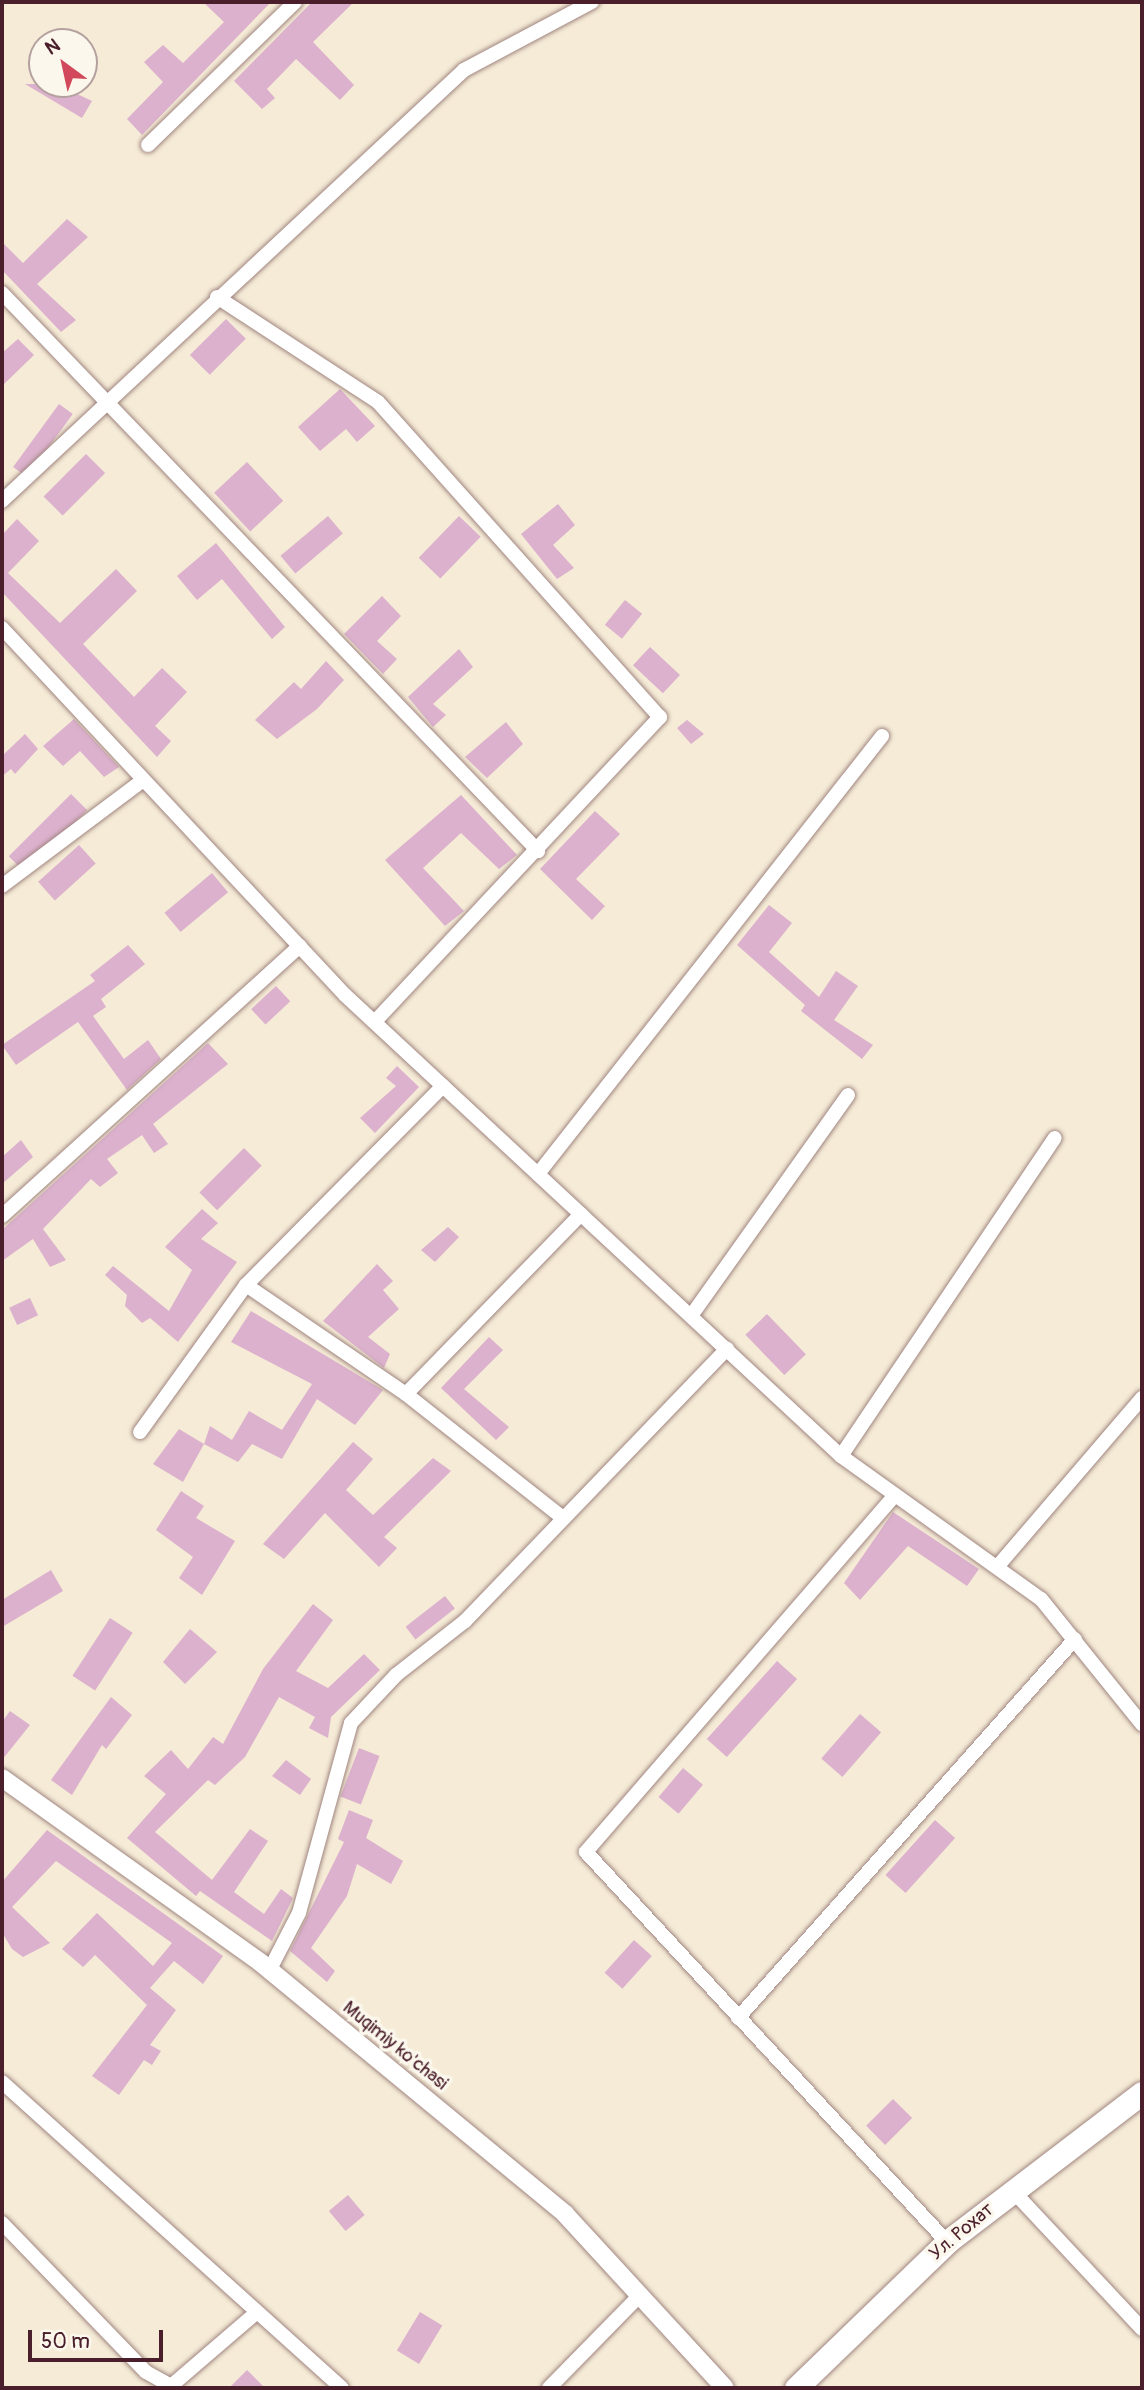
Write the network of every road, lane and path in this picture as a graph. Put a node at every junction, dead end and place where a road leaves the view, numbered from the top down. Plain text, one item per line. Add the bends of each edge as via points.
1 (295, 2) edge
2 (592, 2) edge
3 (148, 145) dead end
4 (2, 293) edge
5 (217, 297) junction
6 (107, 401) junction
7 (2, 502) edge
8 (2, 628) edge
9 (882, 736) dead end
10 (144, 780) junction
11 (538, 851) junction
12 (2, 886) edge
13 (300, 946) junction
14 (374, 1022) junction
15 (443, 1086) junction
16 (848, 1095) dead end
17 (1055, 1138) dead end
18 (538, 1174) junction
19 (581, 1214) junction
20 (2, 1216) edge
21 (246, 1285) junction
22 (691, 1316) junction
23 (727, 1349) junction
24 (406, 1394) junction
25 (1142, 1398) edge
26 (140, 1432) dead end
27 (841, 1456) junction
28 (895, 1494) junction
29 (563, 1518) junction
30 (997, 1567) junction
31 (1075, 1639) junction
32 (1141, 1718) edge
33 (2, 1778) edge
34 (269, 1971) junction
35 (738, 2018) junction
36 (2, 2082) edge
37 (1142, 2093) edge
38 (1013, 2191) junction
39 (2, 2223) edge
40 (947, 2242) junction
41 (640, 2295) junction
42 (256, 2313) junction
43 (1142, 2329) edge
44 (342, 2388) edge
45 (549, 2388) edge
46 (725, 2388) edge
47 (796, 2388) edge

1 - 3 street
2 - 5 street via 464,69
4 - 6 street
5 - 6 street
5 - 11 street via 378,402 660,717
6 - 7 street
6 - 11 street
8 - 10 street
9 - 18 street
10 - 12 street
10 - 13 street
11 - 14 street
13 - 14 street
13 - 20 street
14 - 15 street
15 - 18 street
15 - 21 street
16 - 22 street
17 - 27 street
18 - 19 street
19 - 22 street
19 - 24 street
21 - 24 street
21 - 26 street
22 - 23 street
23 - 27 street
23 - 29 street
24 - 29 street
25 - 30 street
27 - 28 street
28 - 30 street
28 - 35 street via 586,1852
29 - 34 street via 465,1621 396,1675 351,1723 299,1913
30 - 31 street via 1041,1599
31 - 32 street
31 - 35 street
33 - 34 street, Muqimiy ko'chasi
34 - 41 street, Muqimiy ko'chasi via 565,2214
35 - 40 street
36 - 42 street
37 - 38 main road, Ул. Рохат
38 - 40 main road, Ул. Рохат
38 - 43 street
39 - 42 street via 146,2372 171,2386
40 - 47 main road, Ул. Рохат
41 - 45 street
41 - 46 street, Muqimiy ko'chasi
42 - 44 street

